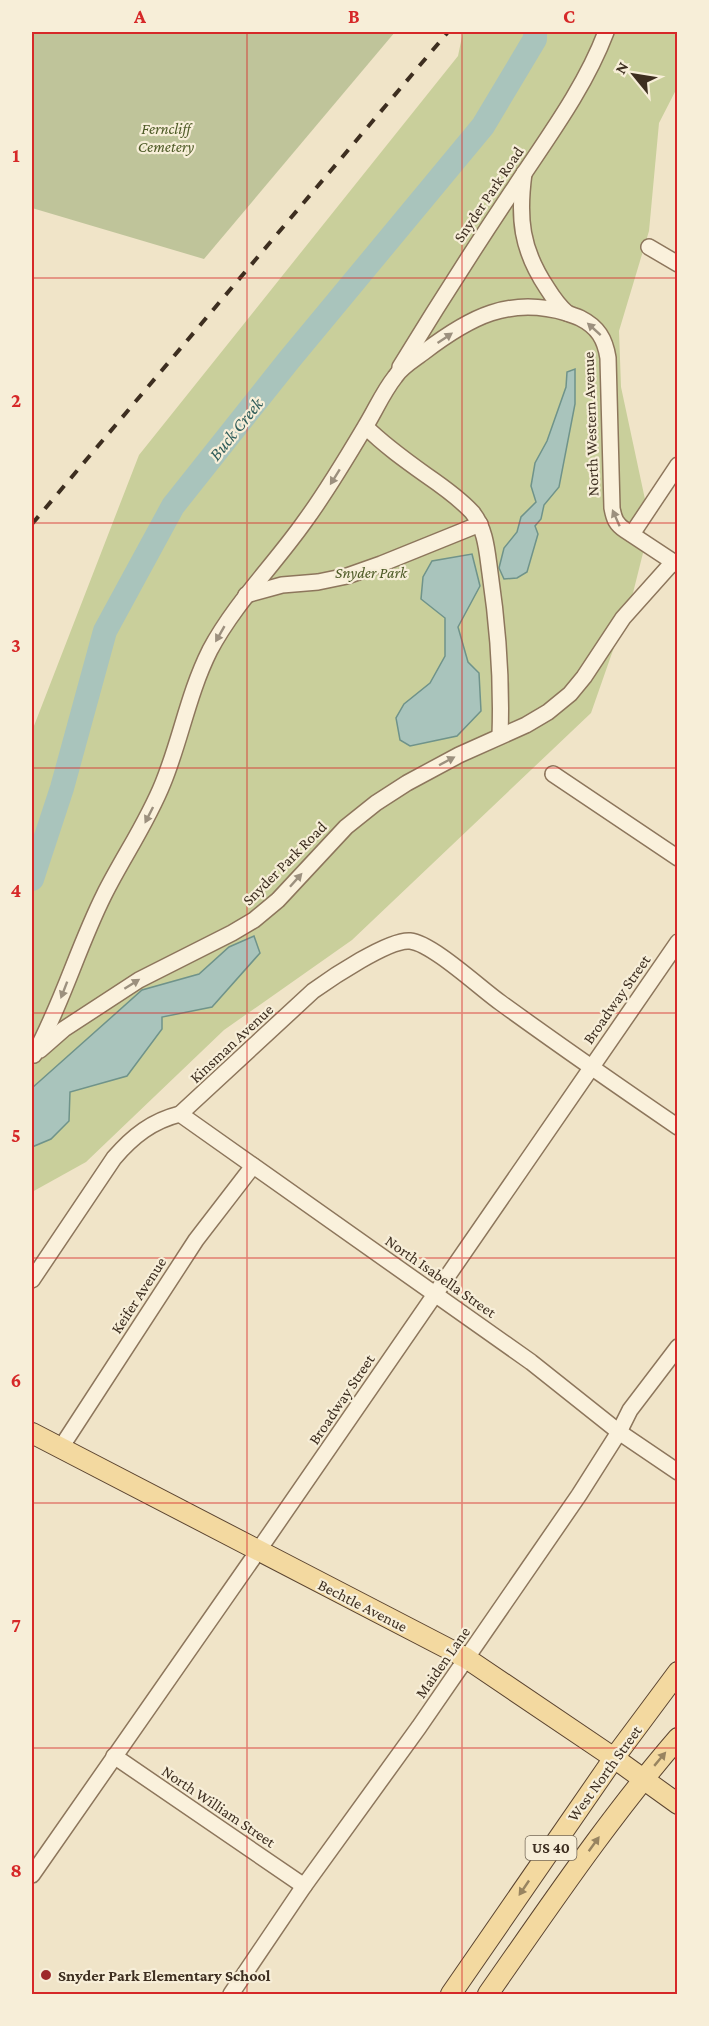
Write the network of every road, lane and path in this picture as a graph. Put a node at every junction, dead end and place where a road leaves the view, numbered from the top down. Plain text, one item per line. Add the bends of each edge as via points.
1 (606, 32) edge
2 (524, 173) junction
3 (649, 247) dead end
4 (678, 264) edge
5 (567, 313) junction
6 (396, 375) junction
7 (366, 427) junction
8 (678, 465) edge
9 (480, 524) junction
10 (632, 534) junction
11 (675, 564) edge
12 (246, 595) junction
13 (500, 736) junction
14 (553, 774) dead end
15 (678, 858) edge
16 (678, 942) edge
17 (33, 1057) edge
18 (591, 1067) junction
19 (180, 1114) junction
20 (678, 1126) edge
21 (253, 1166) junction
22 (32, 1280) edge
23 (435, 1294) junction
24 (678, 1347) edge
25 (619, 1432) junction
26 (32, 1433) edge
27 (60, 1449) junction
28 (678, 1472) edge
29 (258, 1551) junction
30 (466, 1658) junction
31 (678, 1672) edge
32 (678, 1738) edge
33 (114, 1756) junction
34 (614, 1758) junction
35 (642, 1780) junction
36 (678, 1804) edge
37 (32, 1875) edge
38 (304, 1886) junction
39 (231, 1995) edge
40 (451, 1995) edge
41 (488, 1995) edge

1 - 2 street, Snyder Park Road via 582,82
2 - 5 street, North Western Avenue via 521,218 528,255 538,276
2 - 6 street, Snyder Park Road
3 - 4 street
6 -> 5 street, Snyder Park Road via 483,315 519,306
10 -> 5 street, North Western Avenue via 618,526 612,508 606,344 594,326
6 - 7 street, Snyder Park Road
7 - 9 street via 462,502
7 -> 12 street, Snyder Park Road via 304,523
8 - 10 street
9 - 12 street via 347,576 282,585
9 - 13 street via 486,542 499,652
10 - 11 street, North Western Avenue
11 - 13 street, Snyder Park Road via 623,618 570,694 548,712
12 -> 17 street, Snyder Park Road via 210,651 155,803 105,893
17 -> 13 street, Snyder Park Road via 64,1029 129,986 254,920 346,827 376,803
14 - 15 street
16 - 18 street, Broadway Street
18 - 19 street, Kinsman Avenue via 428,948 410,941 393,944 313,991
18 - 20 street, Kinsman Avenue
18 - 23 street, Broadway Street
19 - 21 street, North Isabella Street
19 - 22 street, Kinsman Avenue via 157,1122 129,1141
21 - 23 street, North Isabella Street
21 - 27 street, Keifer Avenue via 196,1240
23 - 25 street, North Isabella Street via 531,1362
23 - 29 street, Broadway Street
24 - 25 street, Maiden Lane via 630,1410
25 - 28 street, North Isabella Street
25 - 30 street, Maiden Lane
26 - 27 main road, Bechtle Avenue
27 - 29 main road, Bechtle Avenue
29 - 30 main road, Bechtle Avenue
29 - 33 street, Broadway Street
30 - 34 main road, Bechtle Avenue
30 - 38 street, Maiden Lane
31 - 34 main road, West North Street / US 40
35 -> 32 main road, US 40
33 - 37 street, Broadway Street
33 - 38 street, North William Street
34 - 35 main road, Bechtle Avenue
34 -> 40 main road, West North Street / US 40
35 - 36 main road, Bechtle Avenue
41 -> 35 main road, West North Street / US 40
38 - 39 street, Maiden Lane

